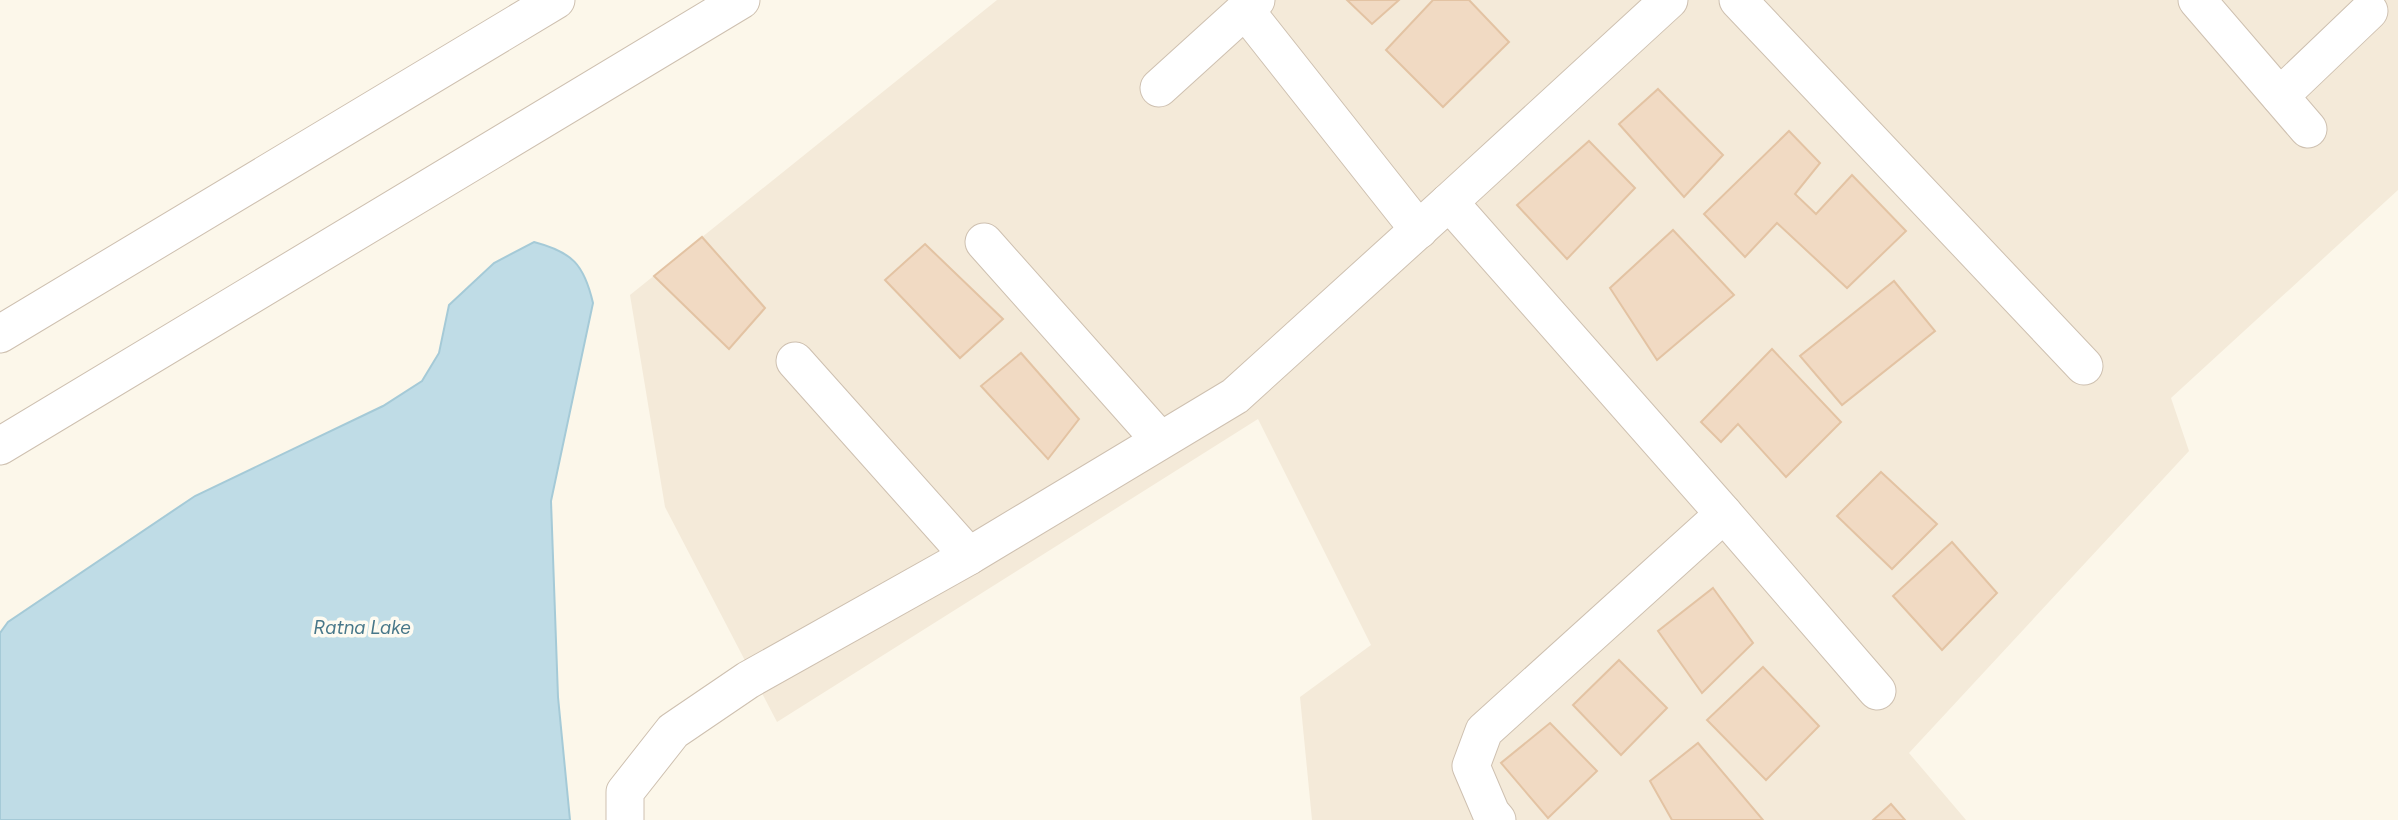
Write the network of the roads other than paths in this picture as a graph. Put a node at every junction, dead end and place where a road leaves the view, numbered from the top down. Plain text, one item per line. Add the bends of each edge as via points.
1 (556, 0) edge
2 (741, 0) edge
3 (1669, 0) edge
4 (1738, 0) edge
5 (2197, 0) edge
6 (1250, 5) edge
7 (2369, 11) dead end
8 (1159, 88) dead end
9 (2280, 96) junction
10 (2308, 129) dead end
11 (1449, 202) junction
12 (1419, 230) junction
13 (984, 242) dead end
14 (0, 334) edge
15 (795, 361) dead end
16 (2084, 366) dead end
17 (1160, 440) junction
18 (0, 446) edge
19 (1724, 514) junction
20 (968, 556) junction
21 (1877, 691) dead end
22 (625, 820) edge
23 (1497, 820) edge

1 - 14 street
2 - 18 street
3 - 11 street
4 - 16 street
5 - 9 street
6 - 8 street
6 - 12 street
7 - 9 street
9 - 10 street
11 - 12 street
11 - 19 street
12 - 17 street via 1235,396
13 - 17 street
15 - 20 street
17 - 20 street
19 - 21 street
19 - 23 street via 1484,731 1471,766
20 - 22 street via 748,680 673,731 625,792

